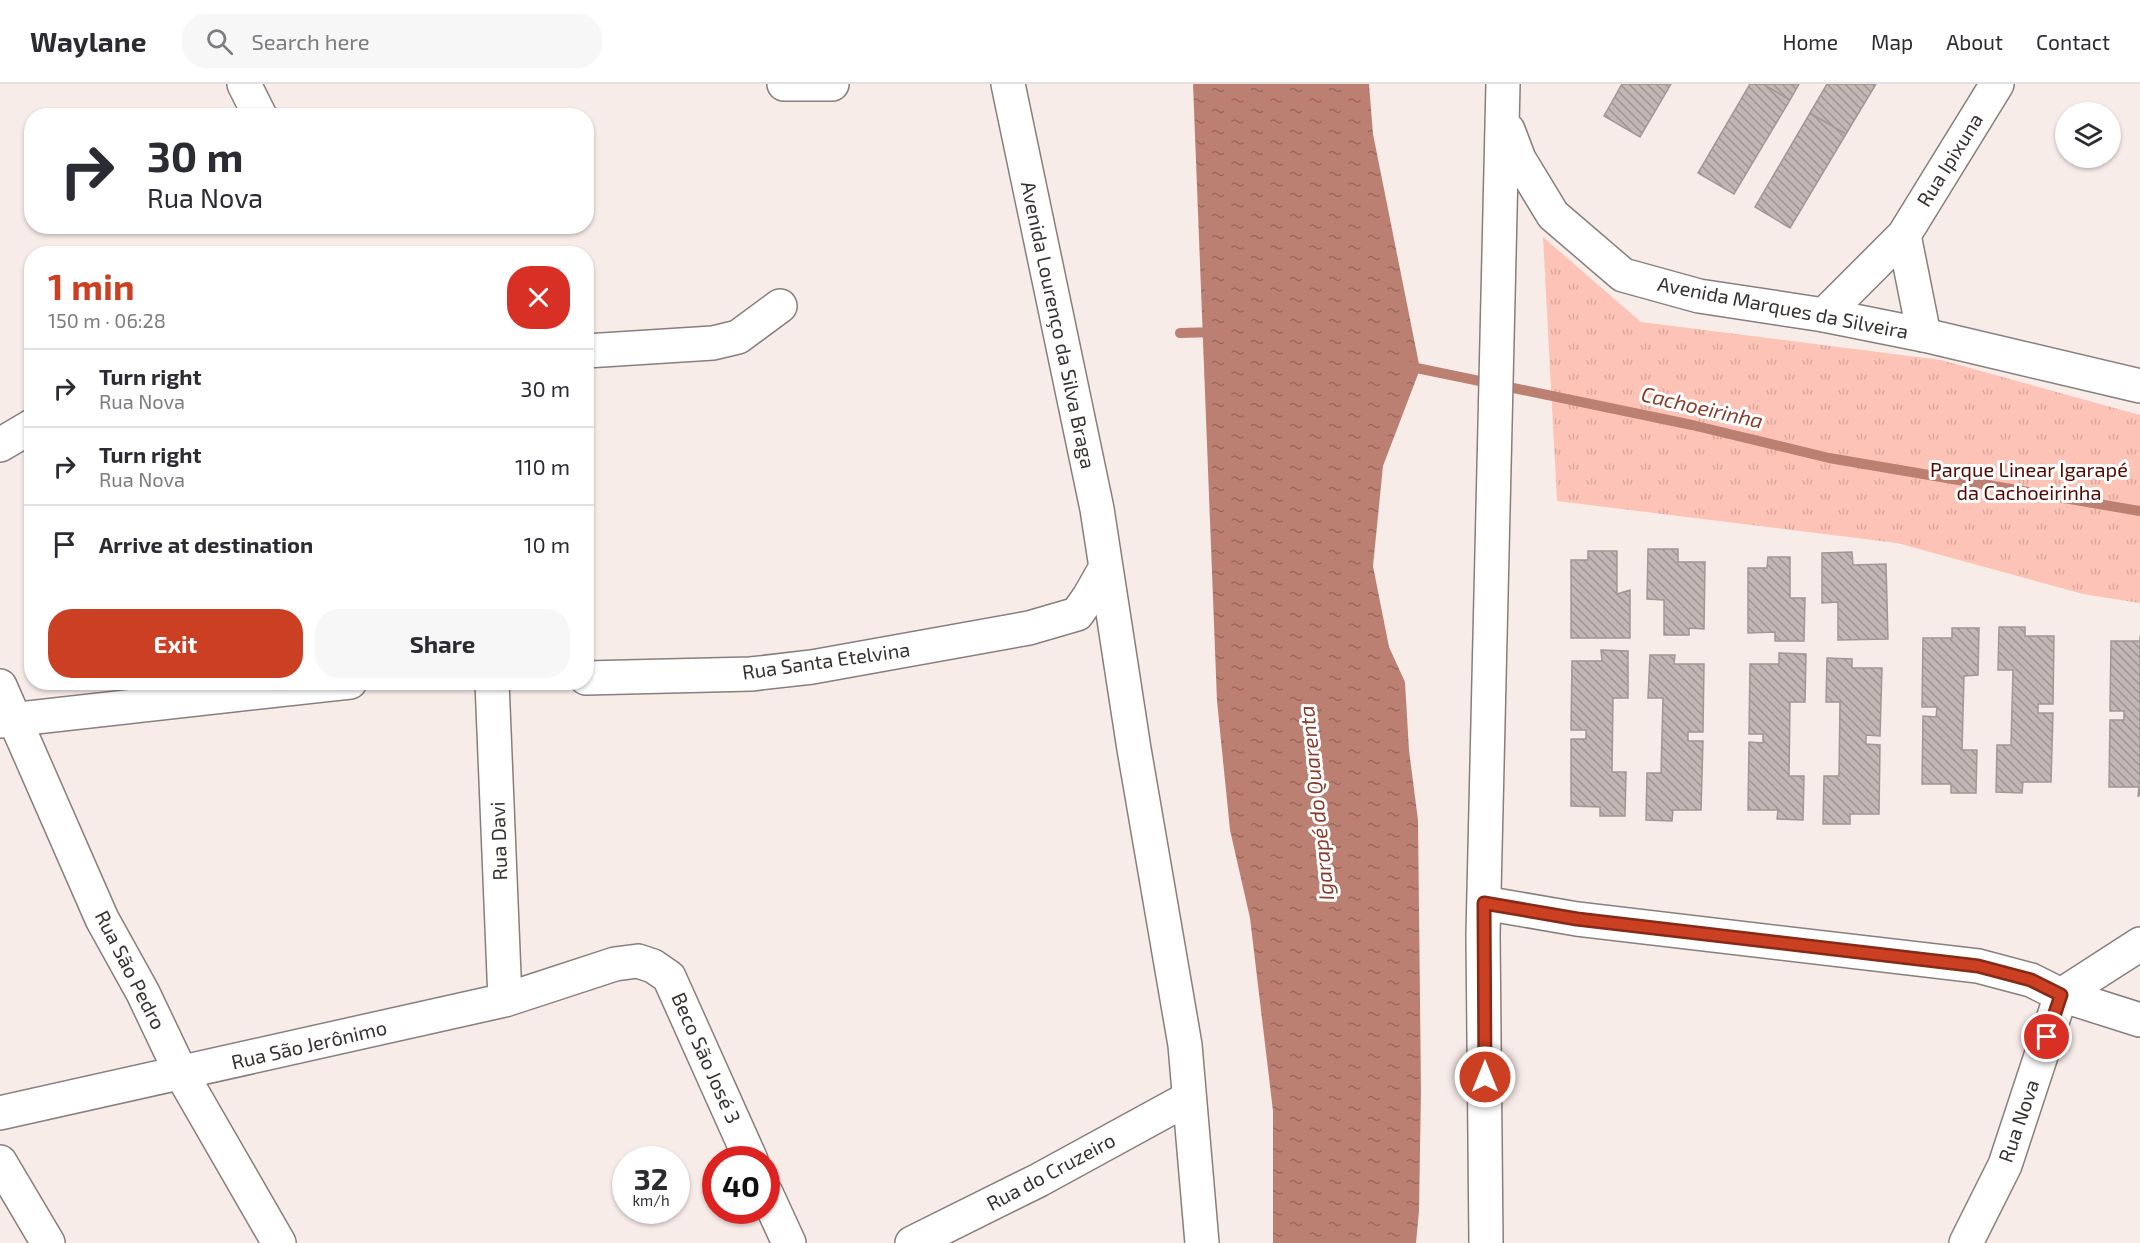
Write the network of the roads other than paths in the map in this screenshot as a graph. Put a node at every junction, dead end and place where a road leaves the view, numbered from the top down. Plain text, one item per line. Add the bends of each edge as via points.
1 (244, 84) edge
2 (784, 84) edge
3 (832, 84) edge
4 (1008, 84) edge
5 (1503, 84) edge
6 (1997, 84) edge
7 (256, 108) edge
8 (1504, 117) junction
9 (1904, 235) junction
10 (780, 306) dead end
11 (1824, 315) junction
12 (1924, 335) junction
13 (594, 350) edge
14 (2140, 386) edge
15 (24, 431) edge
16 (0, 445) edge
17 (1106, 567) junction
18 (594, 678) edge
19 (0, 686) edge
20 (278, 690) edge
21 (492, 690) edge
22 (7, 720) edge
23 (1484, 903) junction
24 (2140, 944) edge
25 (615, 964) joint
26 (2061, 995) junction
27 (505, 1000) junction
28 (2140, 1020) edge
29 (181, 1073) junction
30 (1189, 1098) junction
31 (0, 1113) edge
32 (745, 1146) edge
33 (0, 1162) edge
34 (780, 1224) edge
35 (48, 1243) edge
36 (279, 1243) edge
37 (789, 1243) edge
38 (912, 1243) edge
39 (1202, 1243) edge
40 (1486, 1243) edge
41 (1966, 1243) edge

1 - 7 street
2 - 3 street
4 - 17 street, Avenida Lourenço da Silva Braga
5 - 8 street
6 - 9 street, Rua Ipixuna
8 - 11 street, Avenida Marques da Silveira via 1519,159 1553,215 1623,275 1699,296
8 - 23 street
9 - 11 street, Rua Ipixuna
9 - 12 street
10 - 13 street via 738,337 713,343
11 - 12 street, Avenida Marques da Silveira
12 - 14 street, Avenida Marques da Silveira
15 - 16 street
17 - 18 street, Rua Santa Etelvina via 1077,614 1029,628 812,667 751,674
17 - 30 street, Avenida Lourenço da Silva Braga via 1185,1046
19 - 22 street, Rua São Pedro
20 - 22 street
21 - 27 street, Rua Davi
22 - 29 street, Rua São Pedro
23 - 26 street via 1577,919 1978,966 2031,980
23 - 40 street
24 - 26 street
25 - 27 street, Rua São Jerônimo
25 - 32 street, Beco São José 3 via 638,961 669,976
26 - 28 street
26 - 41 street, Rua Nova via 2005,1166
27 - 29 street, Rua São Jerônimo
29 - 31 street, Rua São Jerônimo
29 - 36 street, Rua São Pedro
30 - 38 street, Rua do Cruzeiro via 1039,1180
30 - 39 street, Avenida Lourenço da Silva Braga
33 - 35 street
34 - 37 street

